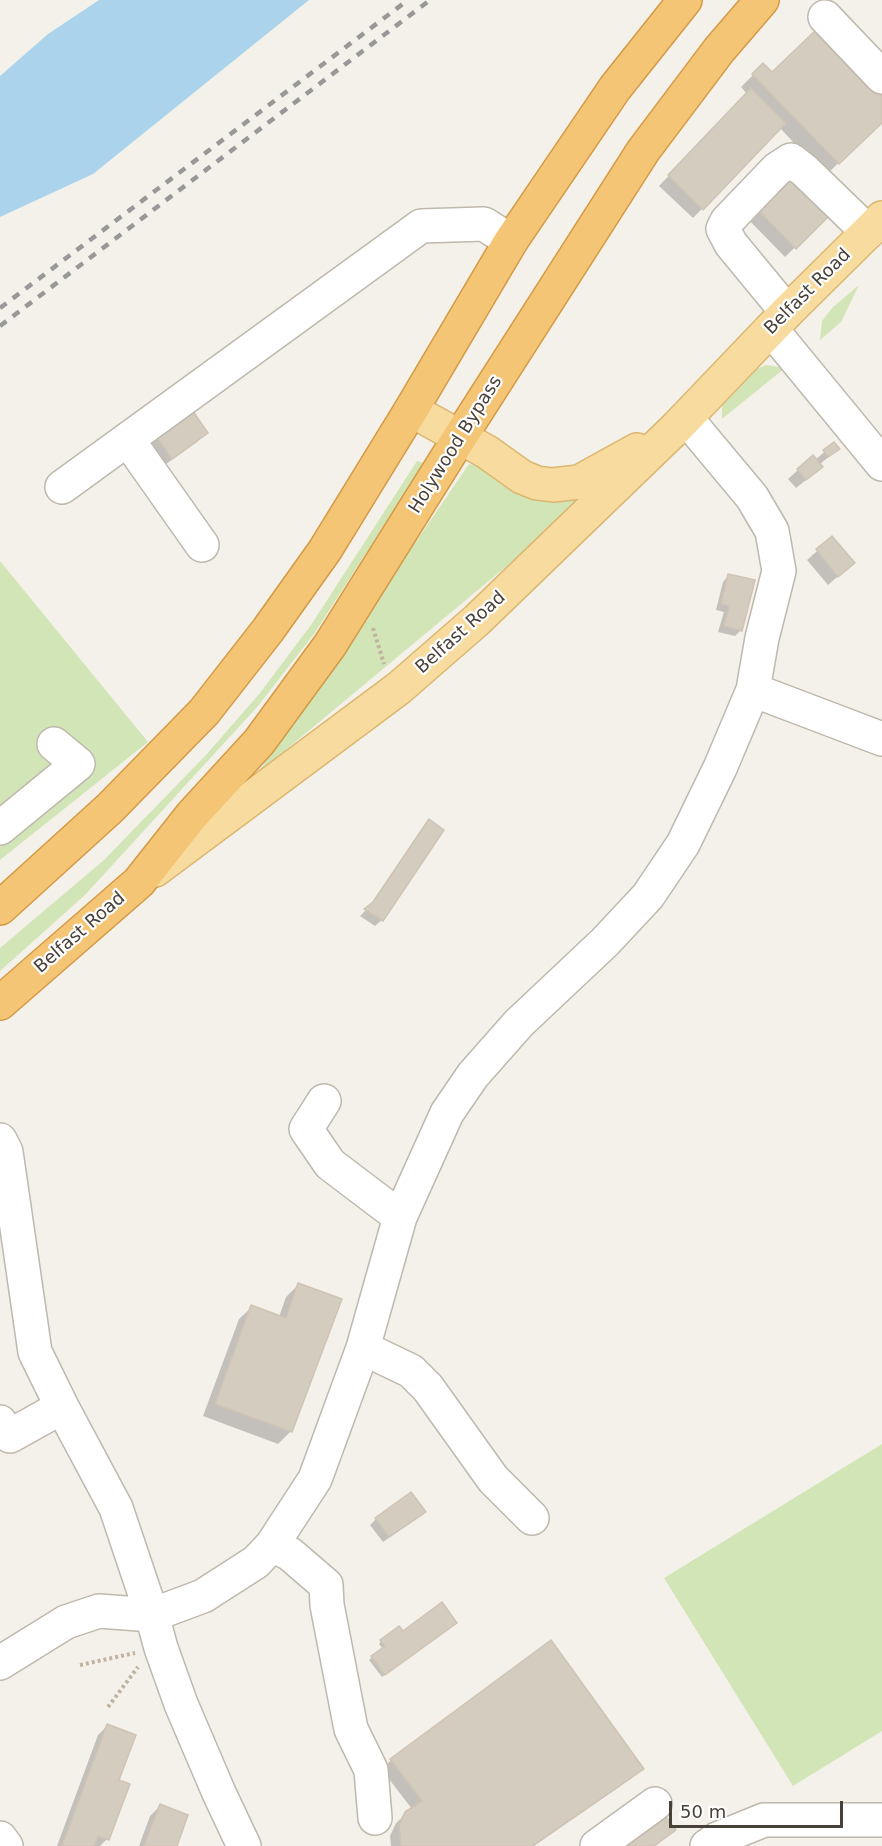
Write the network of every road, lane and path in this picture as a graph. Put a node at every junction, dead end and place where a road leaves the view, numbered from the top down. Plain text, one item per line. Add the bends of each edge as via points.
1 (685, 0) edge
2 (762, 0) edge
3 (825, 17) dead end
4 (882, 77) edge
5 (875, 225) edge
6 (510, 242) junction
7 (779, 321) junction
8 (411, 410) junction
9 (682, 423) junction
10 (460, 437) junction
11 (128, 440) junction
12 (882, 464) edge
13 (62, 488) dead end
14 (202, 545) dead end
15 (354, 608) junction
16 (399, 688) junction
17 (753, 690) junction
18 (882, 740) edge
19 (54, 744) dead end
20 (0, 828) edge
21 (139, 882) junction
22 (0, 908) edge
23 (0, 1003) edge
24 (324, 1101) dead end
25 (0, 1140) edge
26 (400, 1217) junction
27 (363, 1348) junction
28 (62, 1407) junction
29 (0, 1422) edge
30 (532, 1518) dead end
31 (272, 1545) junction
32 (152, 1615) junction
33 (161, 1648) junction
34 (0, 1663) edge
35 (80, 1665) dead end
36 (108, 1707) dead end
37 (655, 1804) dead end
38 (375, 1818) dead end
39 (882, 1820) edge
40 (0, 1838) edge
41 (6, 1846) edge
42 (244, 1846) edge
43 (597, 1846) edge
44 (707, 1846) edge

1 - 6 highway via 615,88
2 - 10 highway, Holywood Bypass via 644,151
3 - 4 street
5 - 7 main road, Belfast Road
5 - 7 street via 790,160 777,169 723,229
6 - 8 highway
6 - 11 street via 484,224 421,226
7 - 9 main road, Belfast Road
7 - 12 street
8 - 10 main road
8 - 22 highway via 325,550 204,712 85,832
9 - 10 main road via 585,479 553,485 522,477
9 - 16 main road, Belfast Road via 477,620
9 - 17 street via 752,497 772,531 779,571
10 - 15 highway, Holywood Bypass
11 - 13 street
11 - 14 street
15 - 16 path via 374,629 383,662
15 - 21 highway, Holywood Bypass via 259,742 192,815
16 - 21 main road, Belfast Road
17 - 18 street
17 - 26 street via 683,844 648,896 519,1023 473,1075 447,1113
19 - 20 street via 78,764
21 - 23 highway, Belfast Road
24 - 26 street via 306,1129 330,1164
25 - 28 street via 6,1152 35,1352
26 - 27 street
27 - 30 street via 411,1371 428,1388 493,1479
27 - 31 street via 315,1479
28 - 29 street via 9,1436
28 - 32 street via 116,1508
31 - 32 street via 256,1562 203,1596
31 - 38 street via 290,1554 326,1585 351,1729 371,1770
32 - 33 street
32 - 34 street via 99,1611 66,1622
33 - 35 path
33 - 36 path via 141,1662
33 - 42 street via 181,1704
37 - 43 street
39 - 44 street via 764,1820
40 - 41 street

